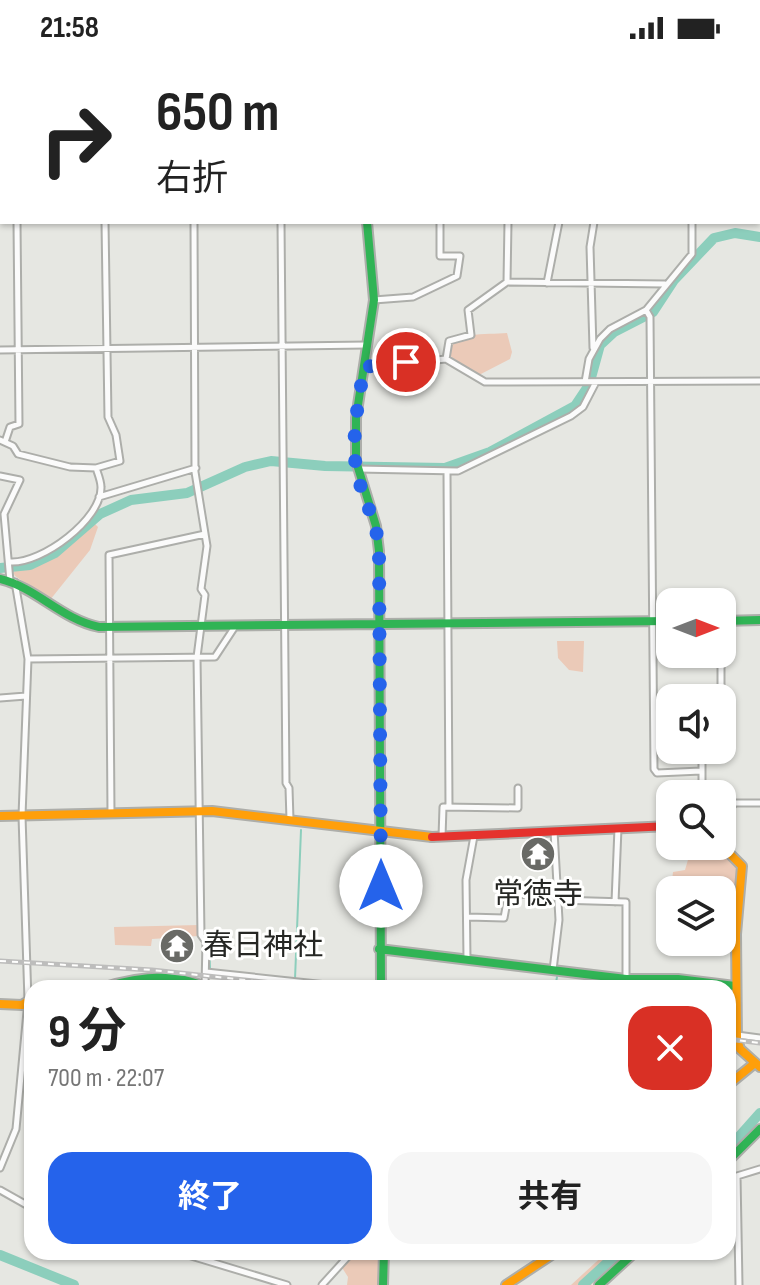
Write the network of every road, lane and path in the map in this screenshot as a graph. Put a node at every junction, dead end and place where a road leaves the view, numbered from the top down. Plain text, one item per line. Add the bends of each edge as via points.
1 (17, 224) edge
2 (105, 224) edge
3 (194, 224) edge
4 (281, 224) edge
5 (367, 224) edge
6 (440, 224) edge
7 (508, 224) edge
8 (559, 224) edge
9 (594, 224) edge
10 (692, 224) edge
11 (507, 282) junction
12 (547, 283) junction
13 (593, 283) junction
14 (665, 284) junction
15 (374, 300) junction
16 (648, 313) junction
17 (368, 345) junction
18 (283, 346) junction
19 (195, 348) junction
20 (593, 348) junction
21 (18, 349) junction
22 (106, 349) junction
23 (0, 350) edge
24 (446, 359) junction
25 (364, 367) junction
26 (651, 381) junction
27 (760, 381) edge
28 (585, 382) junction
29 (596, 382) junction
30 (2, 441) edge
31 (356, 465) junction
32 (96, 468) junction
33 (197, 468) junction
34 (447, 473) junction
35 (0, 476) edge
36 (97, 499) junction
37 (205, 534) junction
38 (10, 562) junction
39 (8, 581) edge
40 (760, 620) edge
41 (654, 621) junction
42 (736, 621) edge
43 (380, 623) junction
44 (448, 623) junction
45 (236, 625) junction
46 (285, 625) junction
47 (199, 626) junction
48 (110, 627) junction
49 (197, 657) junction
50 (109, 658) junction
51 (28, 659) junction
52 (26, 696) junction
53 (0, 698) edge
54 (701, 764) edge
55 (701, 771) junction
56 (701, 780) edge
57 (518, 788) dead end
58 (736, 803) edge
59 (760, 803) edge
60 (449, 807) junction
61 (199, 811) junction
62 (111, 813) junction
63 (0, 816) edge
64 (22, 816) junction
65 (290, 821) junction
66 (656, 827) edge
67 (618, 828) junction
68 (554, 830) junction
69 (380, 833) junction
70 (474, 836) junction
71 (442, 838) junction
72 (736, 860) edge
73 (557, 891) junction
74 (558, 900) junction
75 (615, 902) junction
76 (468, 917) junction
77 (379, 949) junction
78 (467, 959) junction
79 (553, 970) junction
80 (206, 972) junction
81 (626, 979) junction
82 (29, 980) edge
83 (206, 980) edge
84 (280, 980) edge
85 (381, 980) edge
86 (686, 980) edge
87 (735, 980) edge
88 (24, 1001) edge
89 (0, 1004) edge
90 (736, 1035) joint
91 (760, 1038) edge
92 (24, 1055) edge
93 (758, 1065) edge
94 (736, 1080) edge
95 (760, 1129) edge
96 (736, 1153) edge
97 (0, 1168) edge
98 (760, 1169) edge
99 (737, 1176) joint
100 (0, 1190) edge
101 (24, 1204) edge
102 (206, 1260) edge
103 (345, 1260) edge
104 (384, 1260) edge
105 (544, 1260) edge
106 (626, 1260) edge
107 (287, 1285) edge
108 (322, 1285) edge
109 (383, 1285) edge
110 (506, 1285) edge
111 (599, 1285) edge
112 (739, 1285) edge

1 - 21 street
2 - 22 street
3 - 19 street
4 - 18 street
5 - 15 street
6 - 15 street via 440,256 460,256 457,276 413,297
7 - 11 street
8 - 12 street
9 - 13 street
10 - 14 street via 692,254
11 - 12 street
11 - 24 street via 468,310 471,335 449,341
12 - 13 street
13 - 14 street
13 - 20 street
14 - 16 street
15 - 17 street
16 - 20 street via 610,329
16 - 26 street
17 - 18 street
17 - 25 street
18 - 19 street
18 - 46 street
19 - 22 street
19 - 33 street
20 - 28 street
21 - 22 street
21 - 23 street
21 - 30 street via 19,424 10,427
22 - 32 street via 108,417 120,461
24 - 25 street
24 - 28 street via 485,382
25 - 31 street
26 - 27 street
26 - 29 street
26 - 41 street
28 - 29 street
29 - 34 street via 583,407 571,416
30 - 32 street via 18,454 54,465
31 - 34 street
31 - 43 street via 379,538
32 - 36 street via 102,488
33 - 36 street
33 - 37 street
34 - 44 street
35 - 38 street via 20,480 4,514 4,547
36 - 38 street via 89,517 55,548 21,563
37 - 47 street
37 - 48 street via 109,555
38 - 39 street
39 - 48 street via 66,619
39 - 51 street
40 - 42 street
41 - 44 street
41 - 55 street via 654,769
43 - 44 street
43 - 46 street
43 - 69 street
44 - 60 street
45 - 46 street
45 - 47 street
45 - 49 street via 215,657
46 - 65 street
47 - 48 street
47 - 49 street
48 - 50 street
49 - 50 street
49 - 61 street
50 - 51 street
50 - 62 street
51 - 52 street
52 - 53 street
52 - 64 street
54 - 55 street
55 - 56 street
57 - 60 street via 518,808
58 - 59 street
60 - 71 street via 443,807
61 - 62 street
61 - 65 street
61 - 80 street
62 - 64 street
63 - 64 street
64 - 82 street
65 - 69 street
66 - 67 street
67 - 68 street
67 - 75 street
68 - 70 street
68 - 73 street
69 - 71 street
69 - 77 street
70 - 71 street
70 - 76 street via 466,880
72 - 87 street via 742,866
73 - 74 street
73 - 76 street via 508,896 504,918
74 - 75 street
74 - 79 street
75 - 81 street via 626,902
76 - 78 street
77 - 78 street
77 - 85 street
78 - 79 street
79 - 81 street
80 - 83 street
80 - 84 street
81 - 86 street
88 - 89 street
90 - 91 street
90 - 93 street via 740,1049
92 - 97 street via 16,1129
93 - 94 street
95 - 96 street
98 - 99 street
99 - 112 street
100 - 101 street
102 - 107 street
103 - 108 street
104 - 109 street
105 - 110 street
106 - 111 street

